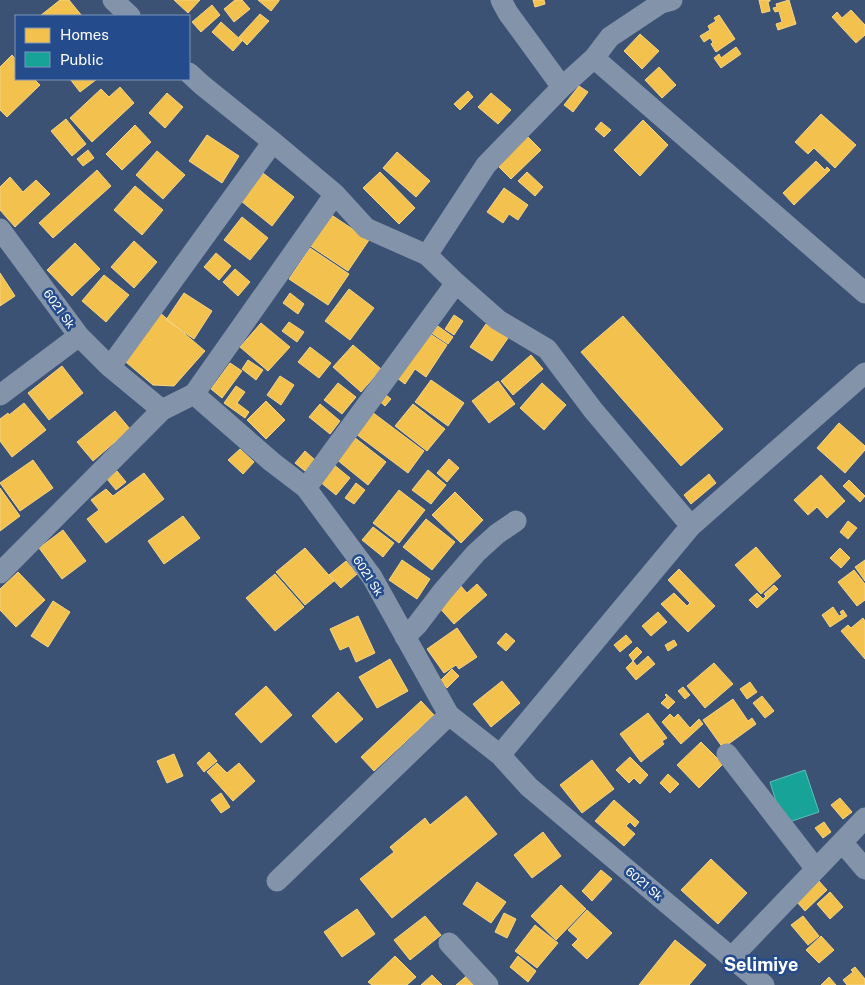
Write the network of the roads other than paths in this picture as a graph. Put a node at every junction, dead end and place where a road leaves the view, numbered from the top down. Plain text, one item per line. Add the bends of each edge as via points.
1 (113, 0) edge
2 (501, 0) edge
3 (672, 0) edge
4 (129, 15) edge
5 (594, 58) junction
6 (190, 74) edge
7 (562, 87) junction
8 (273, 142) junction
9 (334, 194) junction
10 (0, 229) edge
11 (427, 255) junction
12 (456, 283) junction
13 (865, 293) edge
14 (79, 336) junction
15 (110, 367) junction
16 (865, 373) edge
17 (194, 394) junction
18 (0, 395) edge
19 (162, 410) junction
20 (306, 488) junction
21 (516, 521) dead end
22 (691, 526) junction
23 (0, 572) edge
24 (405, 637) junction
25 (449, 715) junction
26 (727, 754) dead end
27 (500, 755) junction
28 (865, 818) edge
29 (842, 842) junction
30 (816, 869) junction
31 (865, 869) edge
32 (277, 880) dead end
33 (449, 942) dead end
34 (732, 957) junction
35 (488, 985) edge
36 (763, 985) edge

1 - 4 street
2 - 7 street
3 - 5 street via 660,3 610,37
5 - 7 street
5 - 13 street
6 - 8 street
7 - 11 street via 486,165
8 - 9 street
8 - 15 street
9 - 11 street via 366,228
9 - 17 street
10 - 14 street, 6021 Sk
11 - 12 street
12 - 20 street
12 - 22 street via 498,320 547,348 593,410
14 - 15 street, 6021 Sk
14 - 18 street
15 - 19 street, 6021 Sk
16 - 22 street
17 - 19 street
17 - 20 street, 6021 Sk
19 - 23 street
20 - 24 street, 6021 Sk via 372,577
21 - 24 street via 476,553
22 - 27 street
24 - 25 street, 6021 Sk
25 - 27 street, 6021 Sk
25 - 32 street
26 - 30 street
27 - 34 street, 6021 Sk via 529,787
28 - 29 street
29 - 30 street
29 - 31 street
30 - 34 street
33 - 35 street
34 - 36 street, 6021 Sk

